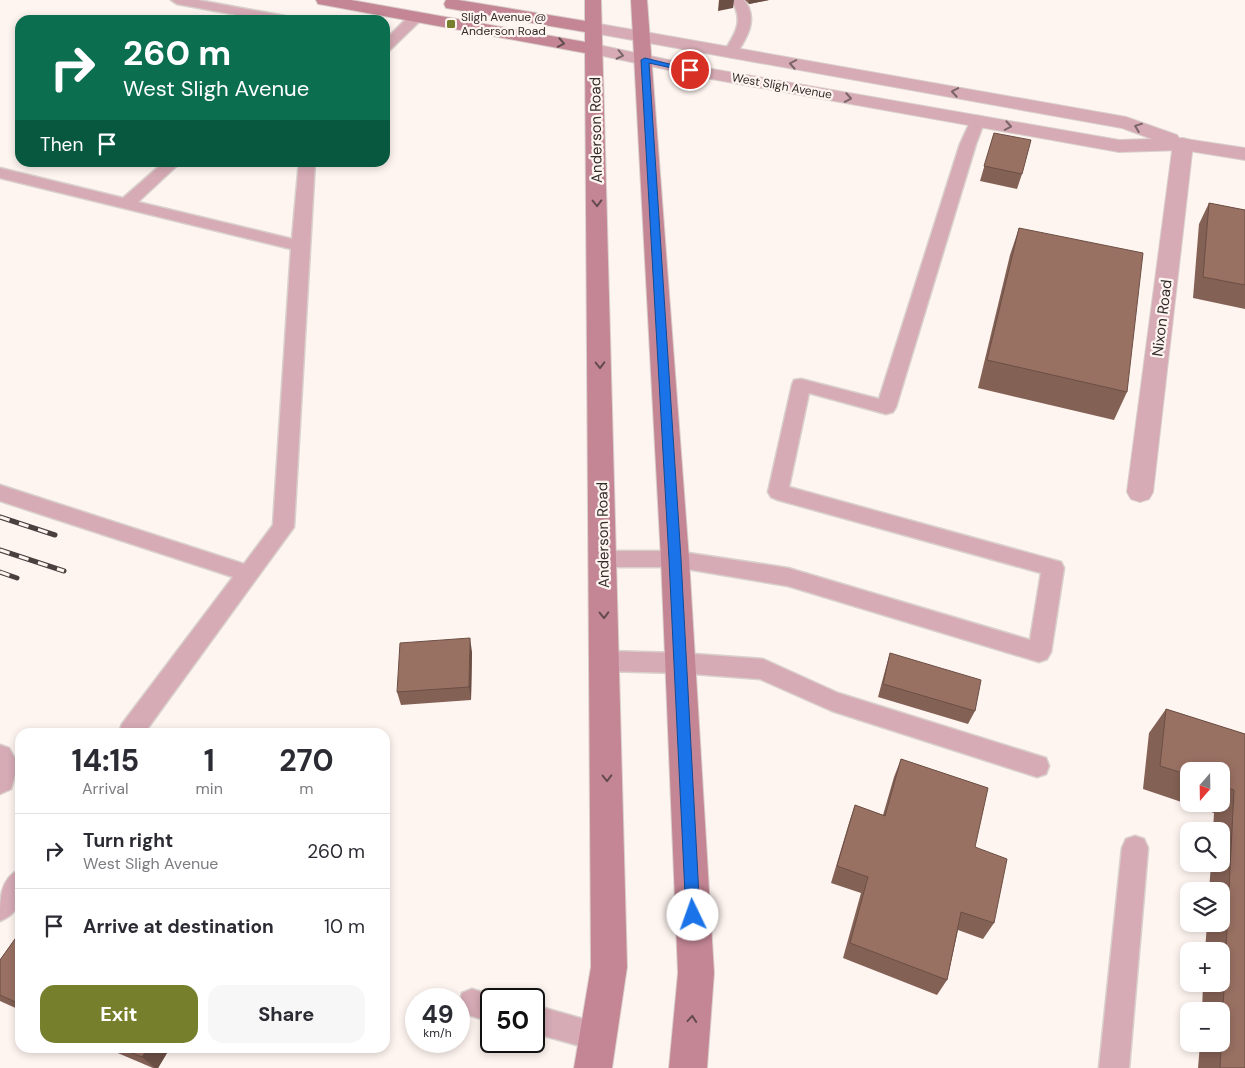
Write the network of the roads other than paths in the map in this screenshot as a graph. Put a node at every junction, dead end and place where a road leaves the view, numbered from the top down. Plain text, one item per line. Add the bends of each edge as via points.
1 (177, 0) edge
2 (324, 0) edge
3 (593, 0) edge
4 (639, 0) edge
5 (737, 0) edge
6 (435, 1) edge
7 (258, 15) edge
8 (417, 16) junction
9 (390, 38) edge
10 (594, 38) junction
11 (644, 49) junction
12 (730, 53) junction
13 (978, 120) junction
14 (1184, 144) junction
15 (1245, 154) edge
16 (168, 167) edge
17 (306, 167) edge
18 (0, 174) edge
19 (126, 204) junction
20 (300, 246) junction
21 (1140, 492) dead end
22 (0, 493) edge
23 (604, 559) junction
24 (675, 559) junction
25 (249, 574) junction
26 (605, 661) junction
27 (680, 663) junction
28 (134, 728) edge
29 (0, 756) edge
30 (1037, 766) dead end
31 (0, 784) edge
32 (1135, 848) dead end
33 (15, 888) edge
34 (0, 908) edge
35 (545, 1022) edge
36 (598, 1036) junction
37 (593, 1068) edge
38 (688, 1068) edge
39 (1114, 1068) edge

1 - 7 lane
2 - 8 main road, West Sligh Avenue
3 - 10 main road, Anderson Road
4 - 11 main road
5 - 12 lane via 746,19 742,35
6 - 10 main road, West Sligh Avenue
8 - 9 lane
8 -> 10 main road, West Sligh Avenue
10 - 11 street, West Sligh Avenue
10 -> 23 main road, Anderson Road
11 - 12 street, West Sligh Avenue
11 -> 13 street, West Sligh Avenue
11 - 24 main road
14 -> 12 street, West Sligh Avenue via 1126,123
13 -> 14 street, West Sligh Avenue via 1119,146
13 - 24 lane via 886,407 801,385 778,492 1053,568 1039,652 788,577
14 - 15 street, West Sligh Avenue
14 - 21 street, Nixon Road
16 - 19 lane
17 - 20 lane
18 - 19 lane
19 - 20 lane
20 - 25 lane via 283,527
22 - 25 lane
23 - 24 lane
23 -> 26 main road, Anderson Road
24 - 27 main road
25 - 28 lane
26 - 27 lane
26 -> 36 main road, Anderson Road via 609,967
27 - 30 lane via 763,668 832,701
38 -> 27 main road via 696,973
29 - 31 lane via 6,764
32 - 39 lane
33 - 34 lane
35 - 36 lane
36 - 37 main road, Anderson Road

